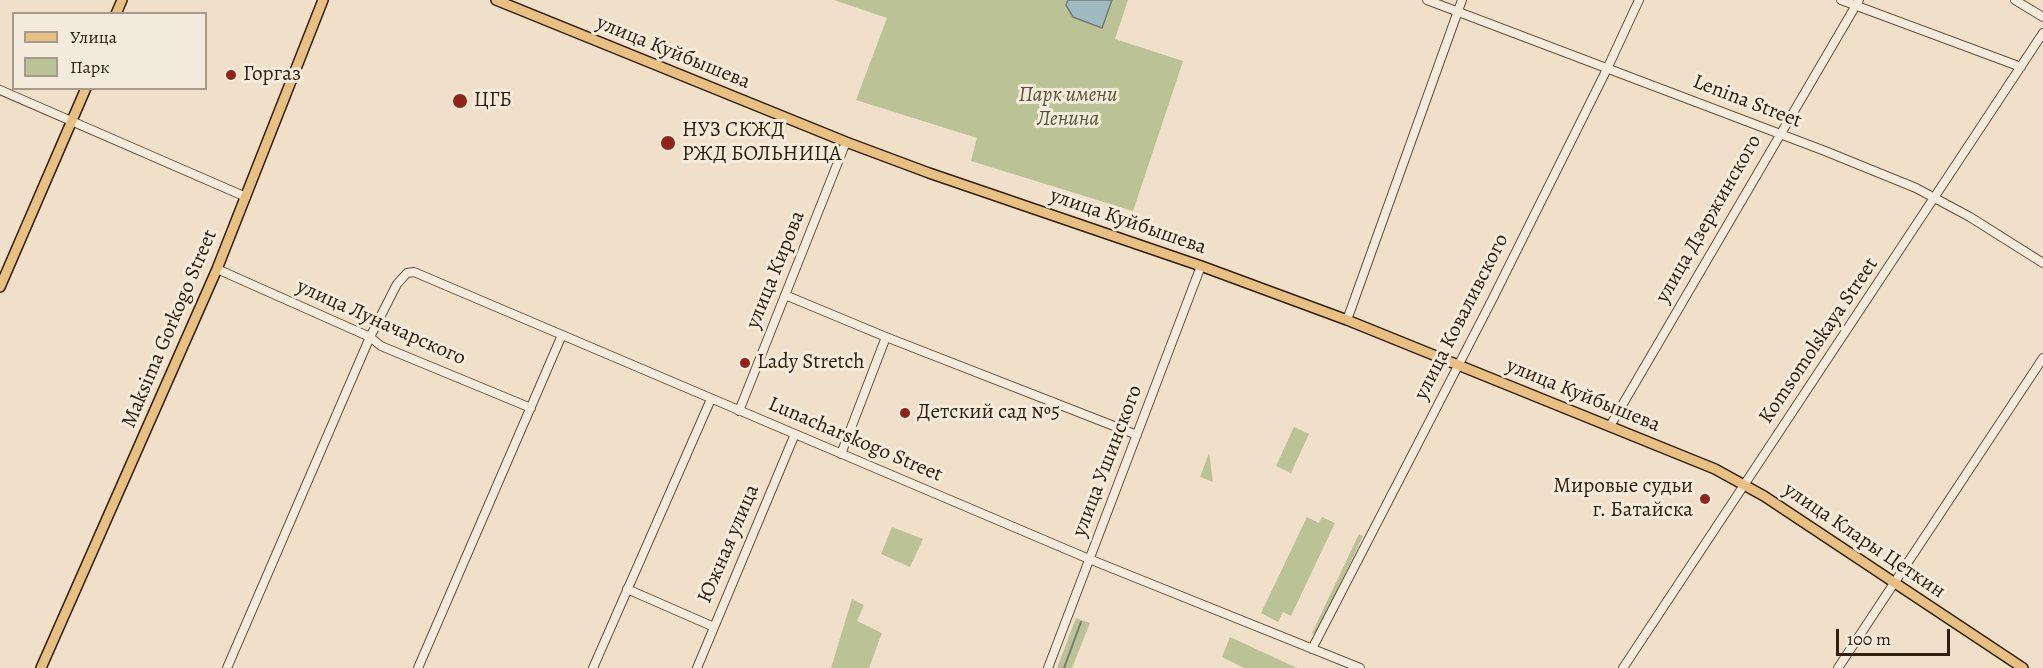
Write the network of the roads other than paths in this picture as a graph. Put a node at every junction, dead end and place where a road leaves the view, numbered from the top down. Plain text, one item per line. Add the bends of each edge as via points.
1 (323, 0) edge
2 (496, 0) edge
3 (1427, 0) edge
4 (1462, 0) edge
5 (1639, 0) edge
6 (1841, 0) edge
7 (2015, 0) edge
8 (1857, 3) edge
9 (514, 4) edge
10 (1458, 12) junction
11 (2043, 17) edge
12 (2043, 33) edge
13 (2021, 67) junction
14 (1607, 69) junction
15 (0, 90) edge
16 (85, 90) edge
17 (73, 121) junction
18 (1780, 134) junction
19 (846, 142) junction
20 (246, 197) junction
21 (1936, 197) junction
22 (2043, 263) edge
23 (1202, 266) junction
24 (217, 269) junction
25 (0, 287) edge
26 (785, 295) junction
27 (1347, 320) junction
28 (562, 335) junction
29 (370, 337) junction
30 (886, 337) junction
31 (2043, 358) edge
32 (1458, 364) junction
33 (711, 399) junction
34 (531, 408) junction
35 (739, 411) junction
36 (1610, 426) junction
37 (795, 434) junction
38 (1137, 435) junction
39 (841, 454) junction
40 (1746, 485) junction
41 (1089, 559) junction
42 (1894, 582) junction
43 (627, 589) junction
44 (714, 627) junction
45 (1312, 649) junction
46 (41, 668) edge
47 (227, 668) edge
48 (418, 668) edge
49 (593, 668) edge
50 (697, 668) edge
51 (1048, 668) edge
52 (1360, 668) edge
53 (1623, 668) edge
54 (1838, 668) edge
55 (2023, 668) edge

1 - 20 main road, Maksima Gorkogo Street
2 - 9 main road, улица Куйбышева
3 - 10 street, Lenina Street
4 - 10 street
5 - 14 street, улица Коваливского
6 - 8 street
7 - 11 street
8 - 13 street
8 - 18 street, улица Дзержинского
9 - 19 main road, улица Куйбышева
10 - 14 street, Lenina Street
10 - 27 street
12 - 13 street, Komsomolskaya Street
13 - 21 street, Komsomolskaya Street
14 - 18 street, Lenina Street
14 - 32 street, улица Коваливского
15 - 17 street
16 - 17 main road
17 - 20 street
17 - 25 main road
18 - 21 street, Lenina Street
18 - 36 street, улица Дзержинского
19 - 23 main road, улица Куйбышева
19 - 26 street, улица Кирова
20 - 24 main road, Maksima Gorkogo Street
21 - 22 street, Lenina Street
21 - 40 street, Komsomolskaya Street
23 - 27 main road, улица Куйбышева
23 - 38 street, улица Ушинского
24 - 29 street, улица Луначарского
24 - 46 main road, Maksima Gorkogo Street
26 - 30 street
26 - 35 street, улица Кирова
27 - 32 main road, улица Куйбышева
28 - 29 street, Lunacharskogo Street via 414,272 407,273 397,284
28 - 33 street, Lunacharskogo Street
28 - 34 street
29 - 34 street, улица Луначарского via 381,346
29 - 47 street
30 - 38 street
30 - 39 street
31 - 42 street
32 - 36 main road, улица Куйбышева
32 - 45 street, улица Коваливского
33 - 35 street, Lunacharskogo Street
33 - 43 street
34 - 48 street
35 - 37 street, Lunacharskogo Street
36 - 40 main road, улица Куйбышева
37 - 39 street, Lunacharskogo Street
37 - 44 street, Южная улица
38 - 41 street, улица Ушинского
39 - 41 street, Lunacharskogo Street
40 - 42 main road, улица Клары Цеткин
40 - 53 street, Komsomolskaya Street
41 - 45 street, Lunacharskogo Street
41 - 51 street, улица Ушинского
42 - 54 street
42 - 55 main road, улица Клары Цеткин
43 - 44 street
43 - 49 street
44 - 50 street, Южная улица
45 - 52 street, Lunacharskogo Street

